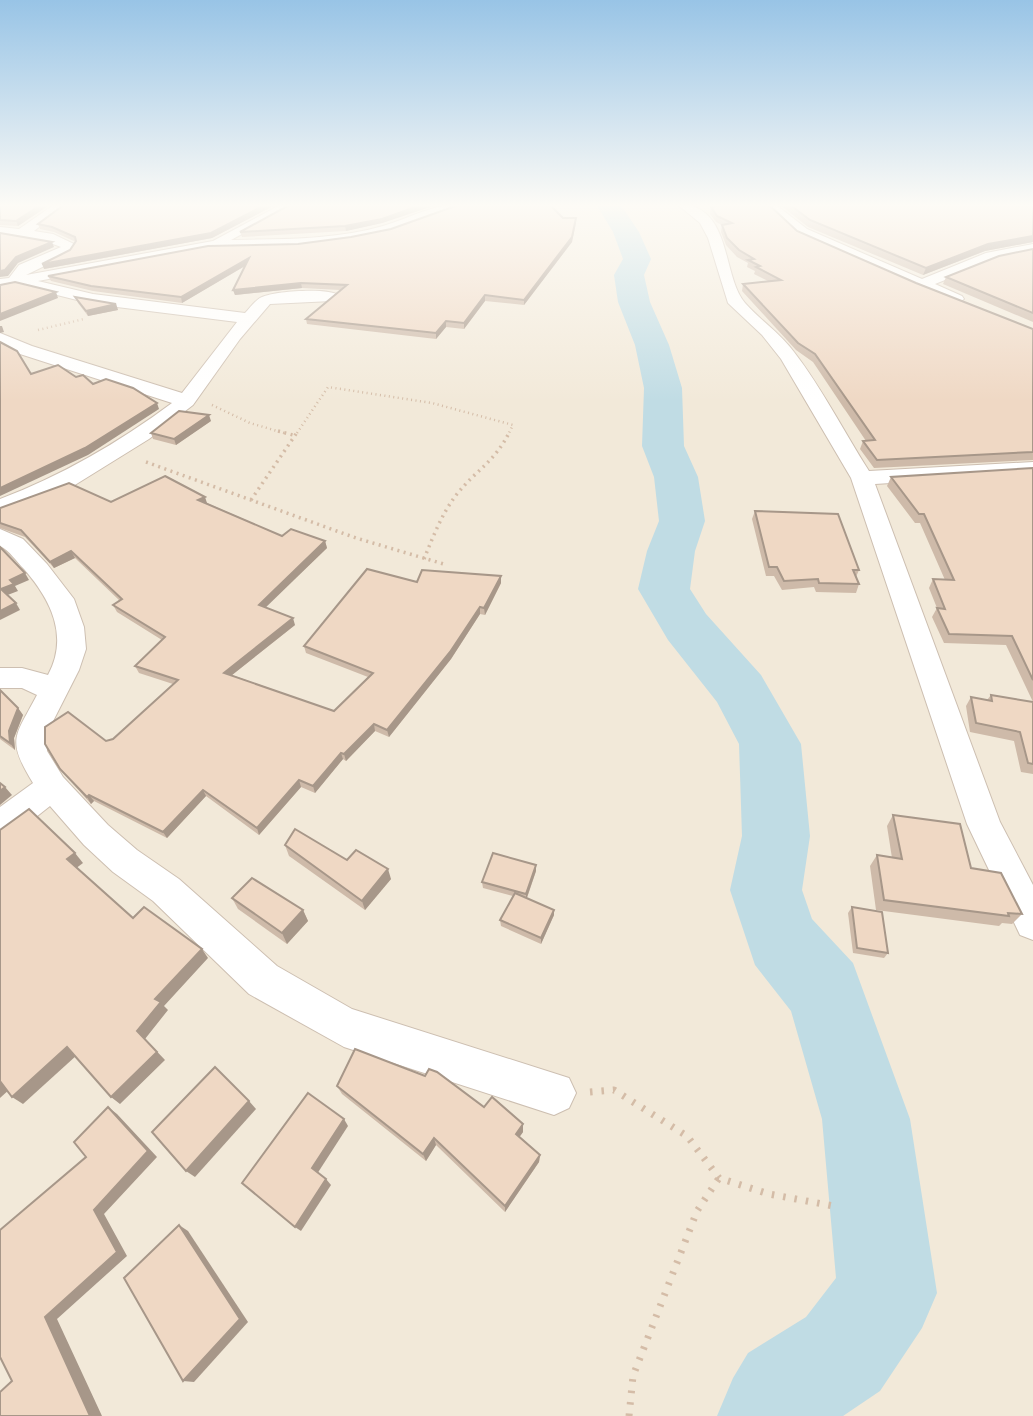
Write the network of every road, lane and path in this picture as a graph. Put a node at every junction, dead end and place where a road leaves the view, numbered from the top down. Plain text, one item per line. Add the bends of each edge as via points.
1 (22, 270) edge
2 (74, 270) edge
3 (726, 270) edge
4 (887, 270) edge
5 (958, 270) edge
6 (18, 281) junction
7 (0, 284) edge
8 (920, 285) junction
9 (332, 296) edge
10 (136, 306) junction
11 (970, 306) edge
12 (248, 318) junction
13 (1, 339) edge
14 (190, 397) junction
15 (293, 435) junction
16 (114, 453) junction
17 (1033, 468) edge
18 (862, 478) junction
19 (251, 500) junction
20 (0, 507) edge
21 (0, 536) edge
22 (424, 559) junction
23 (447, 565) dead end
24 (0, 678) edge
25 (54, 691) junction
26 (52, 786) junction
27 (0, 826) edge
28 (1033, 923) edge
29 (554, 1093) joint
30 (719, 1178) junction
31 (839, 1207) dead end
32 (629, 1416) edge

1 - 6 street
2 - 6 street
3 - 18 street via 736,303 789,357
4 - 8 street
5 - 8 street
6 - 7 street
6 - 10 street
8 - 11 street
9 - 12 street via 265,301
10 - 12 street
10 - 13 path
12 - 14 street
13 - 14 street
14 - 15 path via 250,423
14 - 16 street
15 - 19 path
15 - 22 path via 328,387 432,403 513,425 498,454 457,494
16 - 19 path
16 - 20 street via 62,483
17 - 18 street
18 - 28 street via 985,824
19 - 22 path
21 - 25 street via 14,544 61,600 71,627 72,649
22 - 23 path
24 - 25 street via 26,678
25 - 26 street via 31,735 30,753
26 - 27 street
26 - 29 street via 96,835 166,890 263,980 344,1027
29 - 30 path via 614,1090 687,1136
30 - 31 path via 769,1194
30 - 32 path via 696,1210 633,1376

